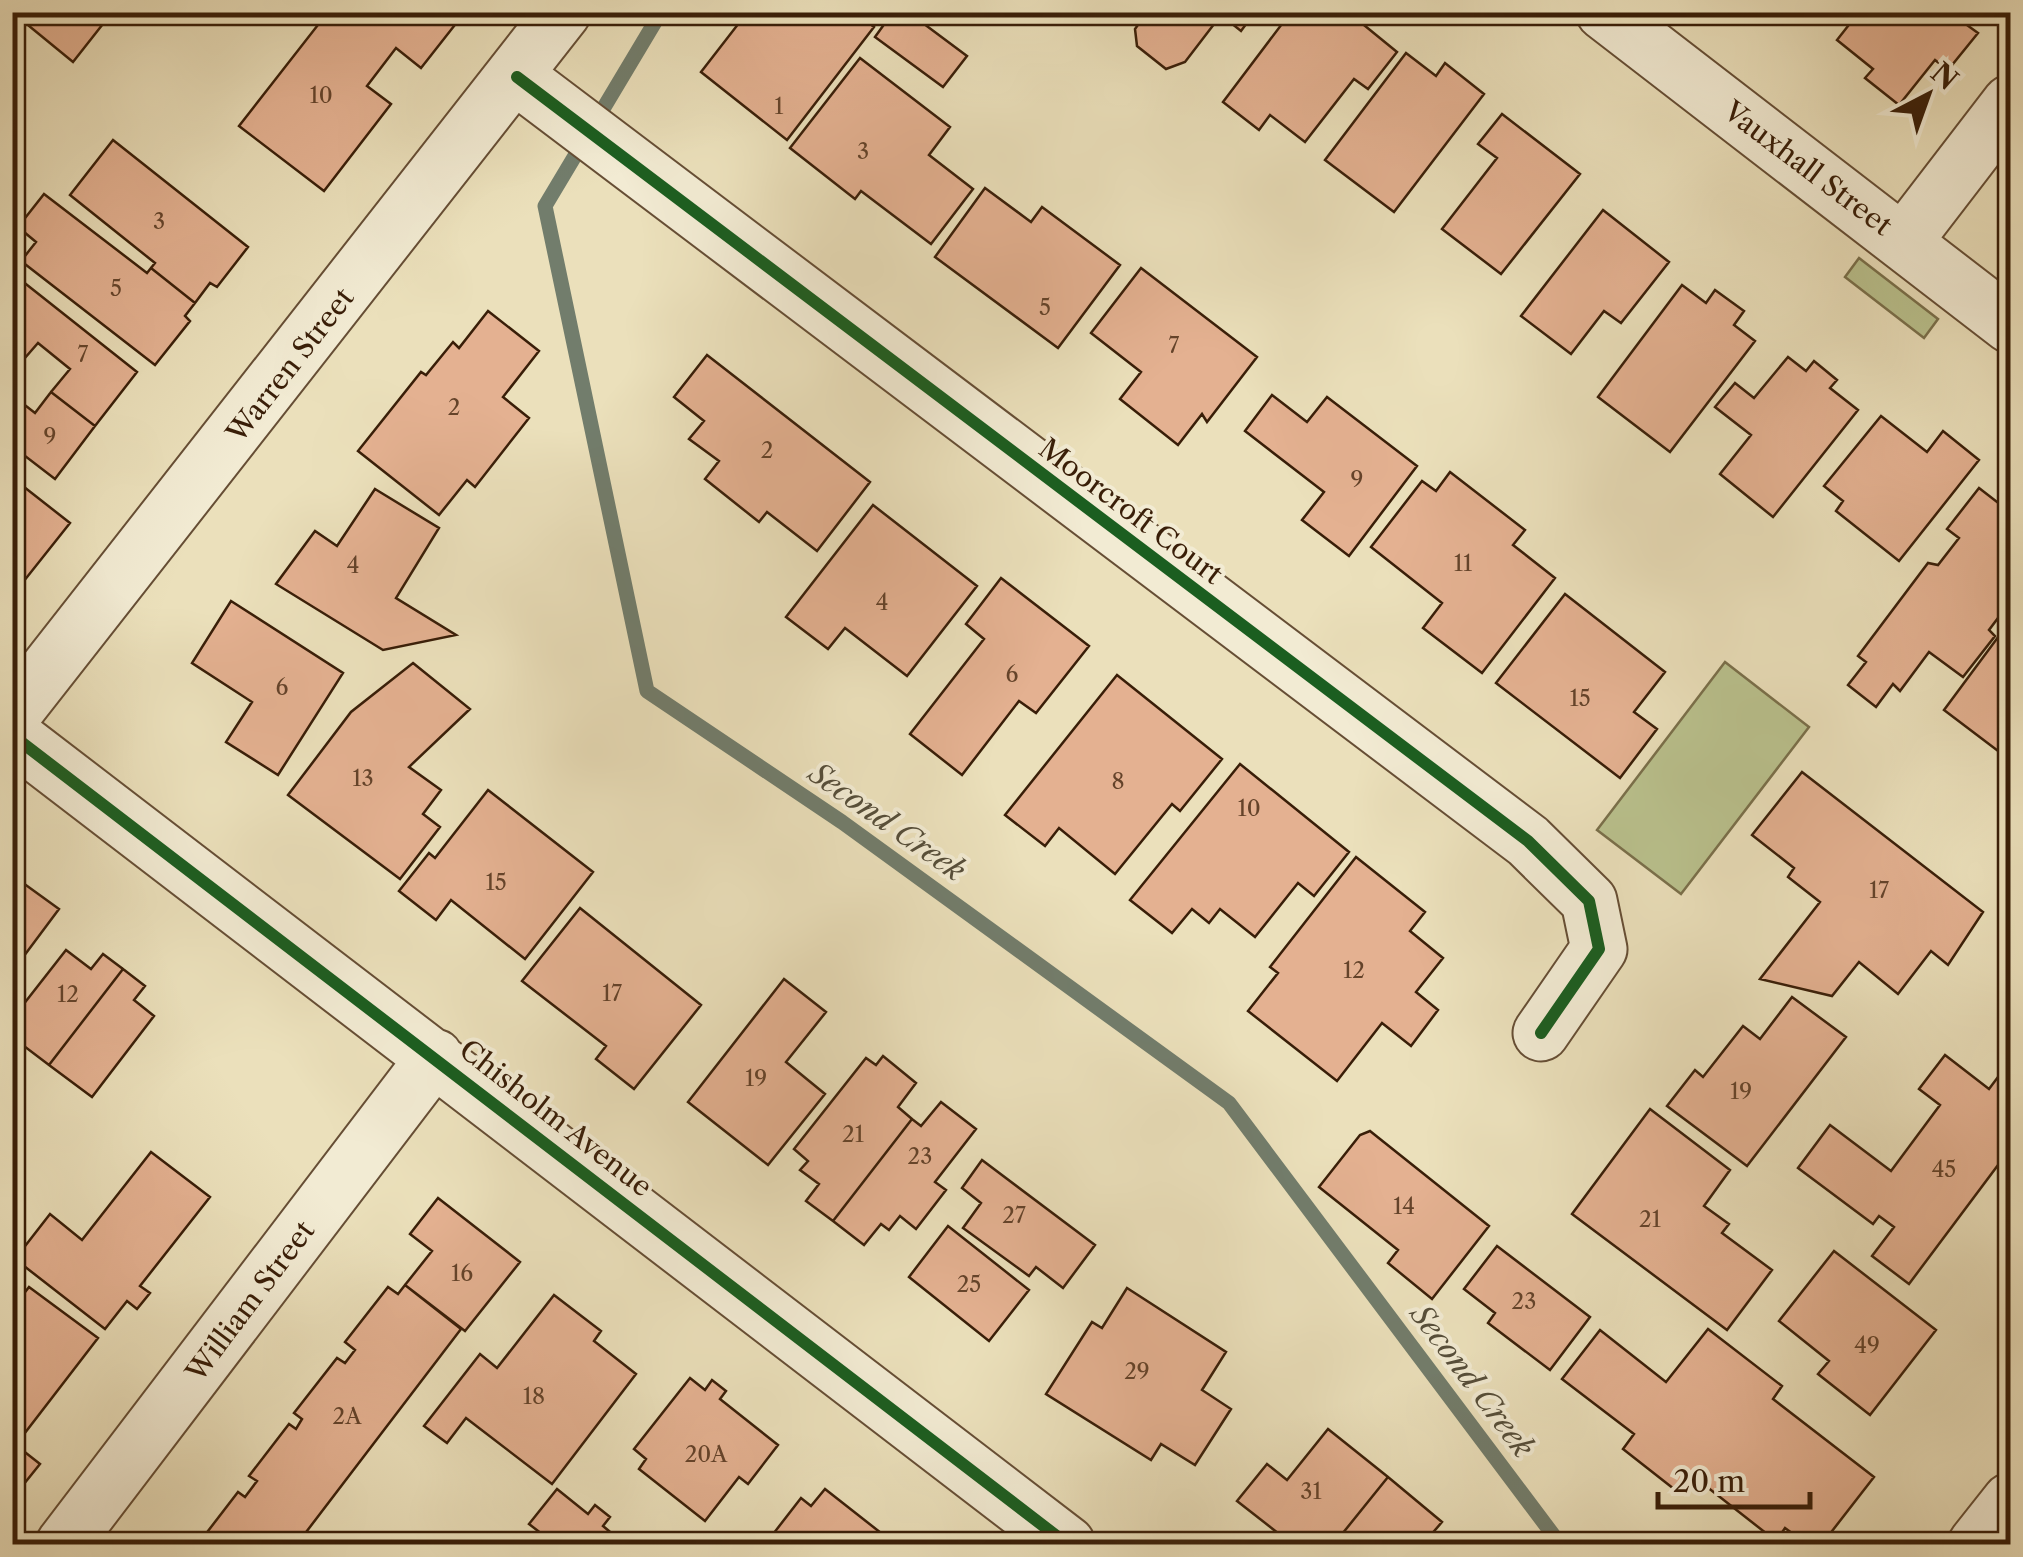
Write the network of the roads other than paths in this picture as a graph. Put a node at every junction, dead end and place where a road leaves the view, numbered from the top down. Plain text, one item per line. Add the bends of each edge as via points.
1 (564, 12) edge
2 (1604, 12) edge
3 (516, 78) junction
4 (2010, 103) edge
5 (1904, 241) junction
6 (2010, 325) edge
7 (12, 716) edge
8 (12, 735) edge
9 (1541, 1033) dead end
10 (435, 1056) junction
11 (2010, 1501) edge
12 (64, 1544) edge
13 (1067, 1544) edge
14 (1976, 1544) edge

1 - 3 street, Warren Street
2 - 5 street, Vauxhall Street
3 - 7 street, Warren Street
3 - 9 street, Moorcroft Court via 1528,841 1589,902 1598,949
4 - 5 street
5 - 6 street, Vauxhall Street
8 - 10 street, Chisholm Avenue
10 - 12 street, William Street
10 - 13 street, Chisholm Avenue
11 - 14 street

